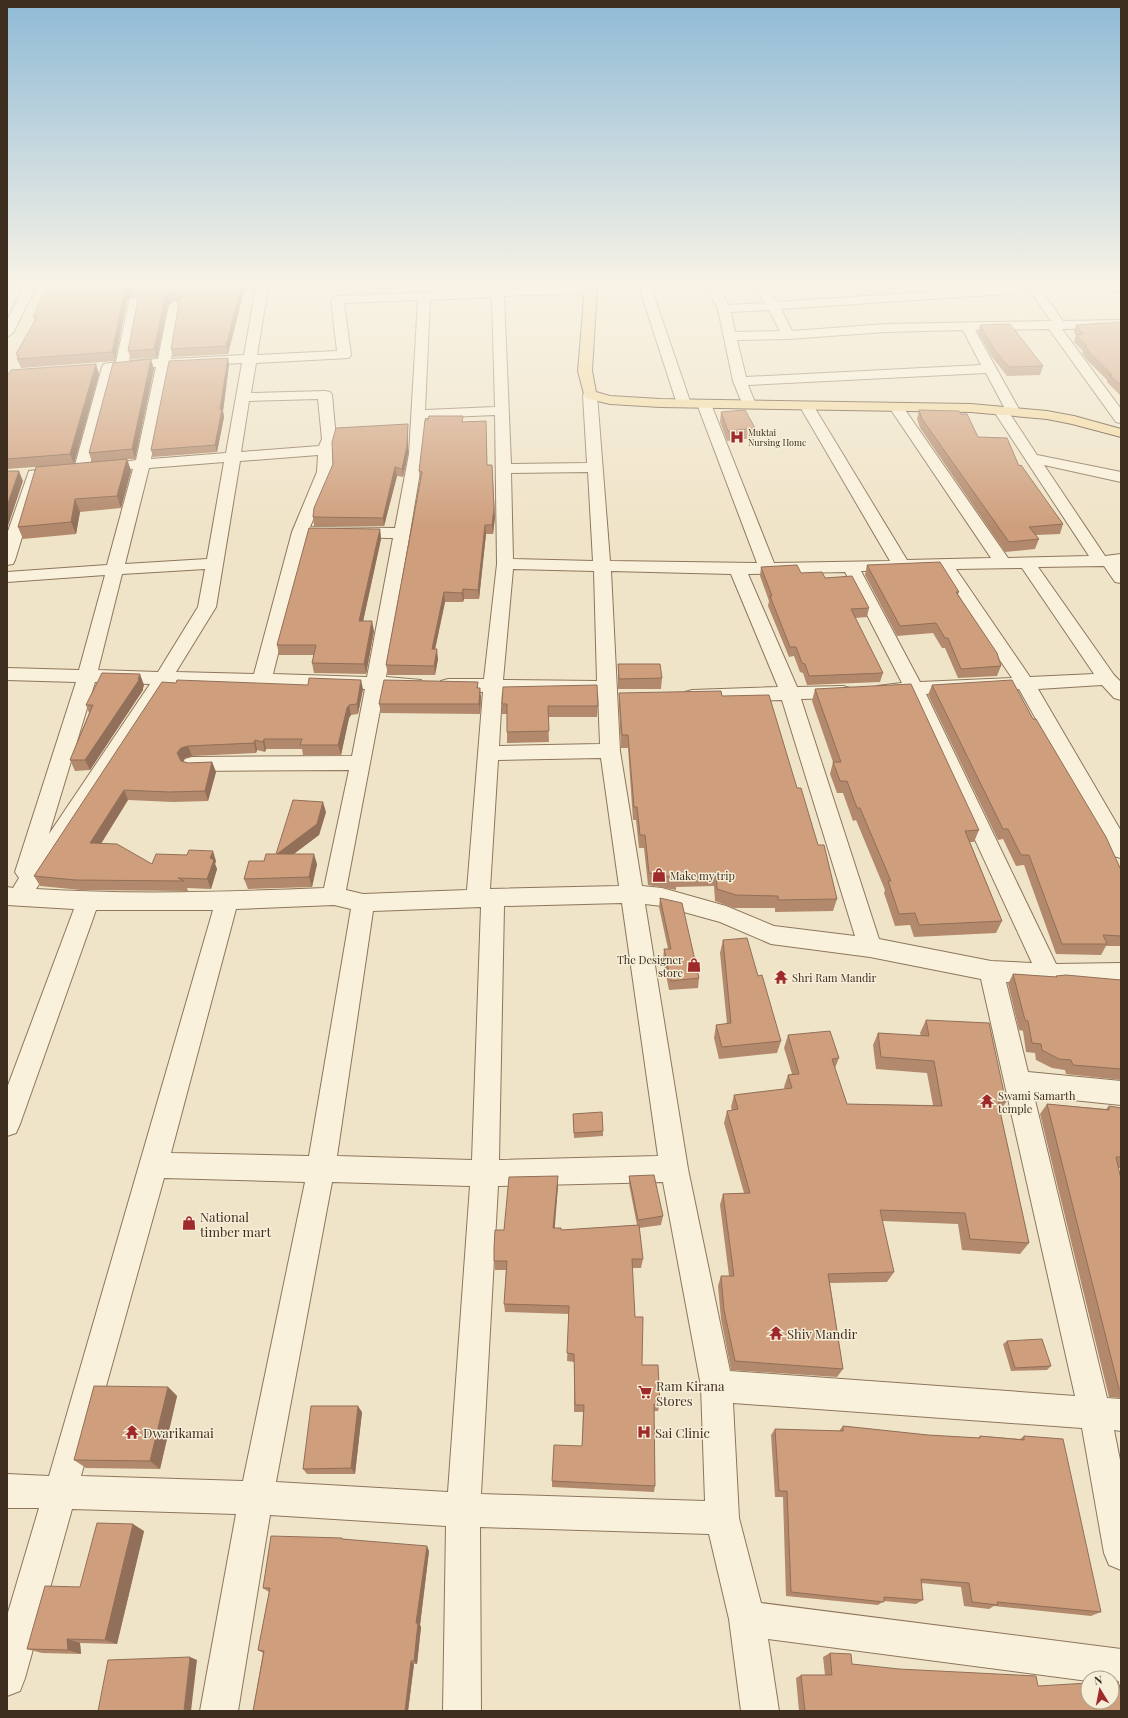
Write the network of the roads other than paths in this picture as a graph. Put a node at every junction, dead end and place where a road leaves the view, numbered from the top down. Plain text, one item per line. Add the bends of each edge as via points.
1 (102, 367) edge
2 (115, 367) edge
3 (163, 367) edge
4 (249, 367) edge
5 (418, 367) edge
6 (501, 367) edge
7 (585, 367) edge
8 (672, 367) edge
9 (737, 367) edge
10 (1085, 367) edge
11 (93, 368) edge
12 (990, 369) joint
13 (740, 381) junction
14 (590, 395) junction
15 (243, 397) junction
16 (684, 404) junction
17 (704, 404) junction
18 (749, 405) junction
19 (806, 405) junction
20 (896, 407) junction
21 (502, 411) junction
22 (1007, 411) junction
23 (1121, 419) edge
24 (413, 422) junction
25 (343, 430) edge
26 (328, 431) junction
27 (1121, 433) edge
28 (325, 450) junction
29 (233, 456) junction
30 (1032, 458) junction
31 (142, 464) junction
32 (112, 466) edge
33 (594, 467) junction
34 (96, 468) edge
35 (81, 469) junction
36 (504, 469) junction
37 (1121, 477) edge
38 (300, 532) junction
39 (401, 533) junction
40 (7, 560) edge
41 (1110, 560) edge
42 (1026, 562) junction
43 (215, 563) junction
44 (1003, 563) junction
45 (505, 564) junction
46 (944, 564) junction
47 (901, 565) junction
48 (602, 566) junction
49 (850, 566) junction
50 (767, 568) junction
51 (114, 569) junction
52 (737, 569) junction
53 (7, 577) edge
54 (1121, 578) edge
55 (7, 674) edge
56 (86, 676) junction
57 (163, 678) junction
58 (1107, 679) junction
59 (262, 680) junction
60 (374, 683) junction
61 (1025, 683) junction
62 (494, 686) junction
63 (914, 688) junction
64 (612, 694) junction
65 (790, 694) junction
66 (1121, 694) edge
67 (678, 697) edge
68 (610, 751) junction
69 (489, 753) junction
70 (360, 763) junction
71 (192, 764) edge
72 (1121, 850) edge
73 (631, 894) junction
74 (13, 896) edge
75 (334, 896) junction
76 (485, 898) junction
77 (88, 901) junction
78 (227, 901) junction
79 (363, 903) junction
80 (870, 947) junction
81 (991, 971) junction
82 (1121, 973) edge
83 (1049, 974) junction
84 (1018, 1083) junction
85 (1121, 1093) edge
86 (7, 1124) edge
87 (154, 1165) junction
88 (321, 1169) junction
89 (674, 1170) junction
90 (485, 1173) junction
91 (717, 1386) junction
92 (1108, 1414) edge
93 (7, 1491) edge
94 (60, 1493) junction
95 (256, 1498) junction
96 (463, 1510) junction
97 (722, 1518) junction
98 (1121, 1553) edge
99 (747, 1619) junction
100 (1121, 1667) edge
101 (7, 1678) edge
102 (219, 1711) edge
103 (462, 1711) edge
104 (760, 1711) edge

1 - 11 street
2 - 35 street
3 - 31 street
4 - 15 street
5 - 24 street
6 - 21 street
7 - 14 main road
8 - 16 street
9 - 13 street
10 - 23 street
12 - 13 street
12 - 22 street
13 - 18 street
14 - 16 main road via 610,400
14 - 33 street
15 - 26 street via 325,395
15 - 29 street
16 - 17 main road
17 - 18 main road
17 - 50 street
18 - 19 main road
19 - 20 main road
19 - 47 street
20 - 22 main road
20 - 44 street
21 - 24 street
21 - 36 street
22 - 27 main road via 1074,420
22 - 30 street
24 - 39 street via 416,454
25 - 26 street
26 - 28 street via 329,438
28 - 29 street
28 - 38 street via 325,472
29 - 31 street
29 - 43 street
30 - 37 street
30 - 41 street
31 - 32 street
31 - 51 street
33 - 36 street
33 - 48 street
34 - 35 street
35 - 40 street via 28,474
36 - 45 street
38 - 39 street
38 - 59 street
39 - 60 street
41 - 42 street
41 - 54 street
42 - 44 street
42 - 58 street
43 - 51 street
43 - 57 street via 207,607
44 - 46 street
45 - 48 street
45 - 62 street
46 - 47 street
46 - 61 street
47 - 49 street
48 - 52 street
48 - 64 street
49 - 50 street
49 - 63 street
50 - 52 street
51 - 53 street
51 - 56 street
52 - 65 street
55 - 56 street
56 - 57 street
56 - 74 street
57 - 59 street
57 - 74 street
58 - 61 street
58 - 66 street
59 - 60 street
60 - 62 street
60 - 70 street
61 - 63 street
61 - 72 street
62 - 64 street
62 - 69 street
63 - 65 street
63 - 83 street
64 - 68 street
65 - 67 street
65 - 80 street
68 - 69 street
68 - 73 street
69 - 76 street
70 - 71 street
70 - 75 street
73 - 76 street
73 - 80 street via 662,897 726,915 771,935
73 - 89 street
74 - 77 street
75 - 78 street
75 - 79 street
76 - 79 street
76 - 90 street
77 - 78 street
77 - 86 street
78 - 87 street
79 - 88 street
80 - 81 street
81 - 83 street
81 - 84 street
82 - 83 street
84 - 85 street
84 - 92 street
87 - 88 street
87 - 94 street
88 - 90 street
88 - 95 street
89 - 90 street
89 - 91 street
90 - 96 street
91 - 92 street
91 - 97 street
92 - 98 street
93 - 94 street
94 - 95 street
94 - 101 street
95 - 96 street
95 - 102 street
96 - 97 street
96 - 103 street
97 - 99 street
99 - 100 street
99 - 104 street

